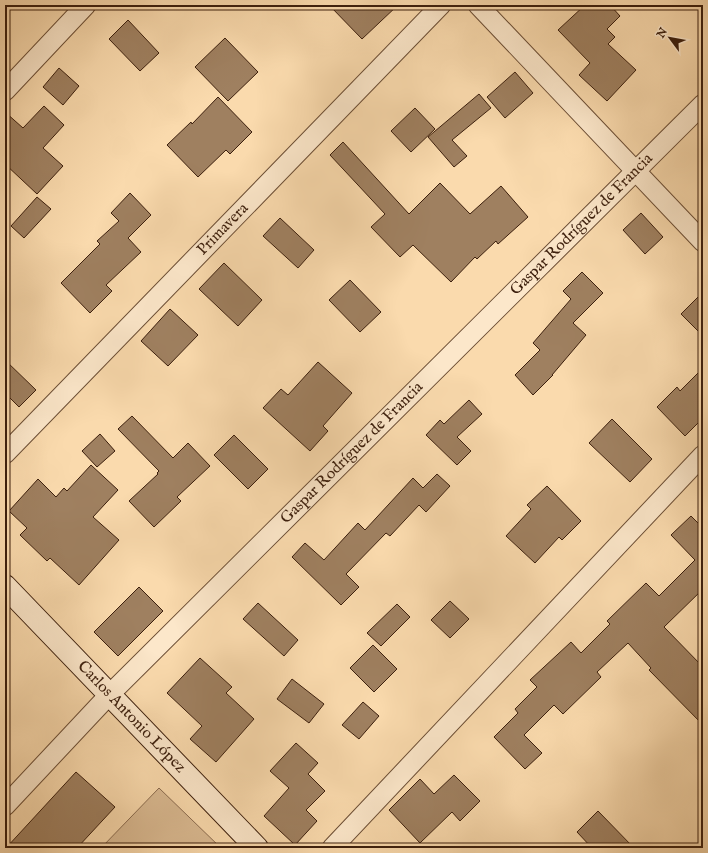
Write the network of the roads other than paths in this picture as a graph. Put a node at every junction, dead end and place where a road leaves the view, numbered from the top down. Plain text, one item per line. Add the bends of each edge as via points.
1 (86, 5) edge
2 (441, 5) edge
3 (478, 5) edge
4 (5, 91) edge
5 (703, 104) edge
6 (636, 172) junction
7 (703, 242) edge
8 (5, 454) edge
9 (703, 455) edge
10 (5, 586) edge
11 (110, 694) junction
12 (5, 806) edge
13 (257, 848) edge
14 (332, 848) edge

1 - 4 street
2 - 8 street, Primavera
3 - 6 street
5 - 6 street, Gaspar Rodríguez de Francia
6 - 7 street
6 - 11 street, Gaspar Rodríguez de Francia
9 - 14 street
10 - 11 street, Carlos Antonio López
11 - 12 street, Gaspar Rodríguez de Francia
11 - 13 street, Carlos Antonio López

